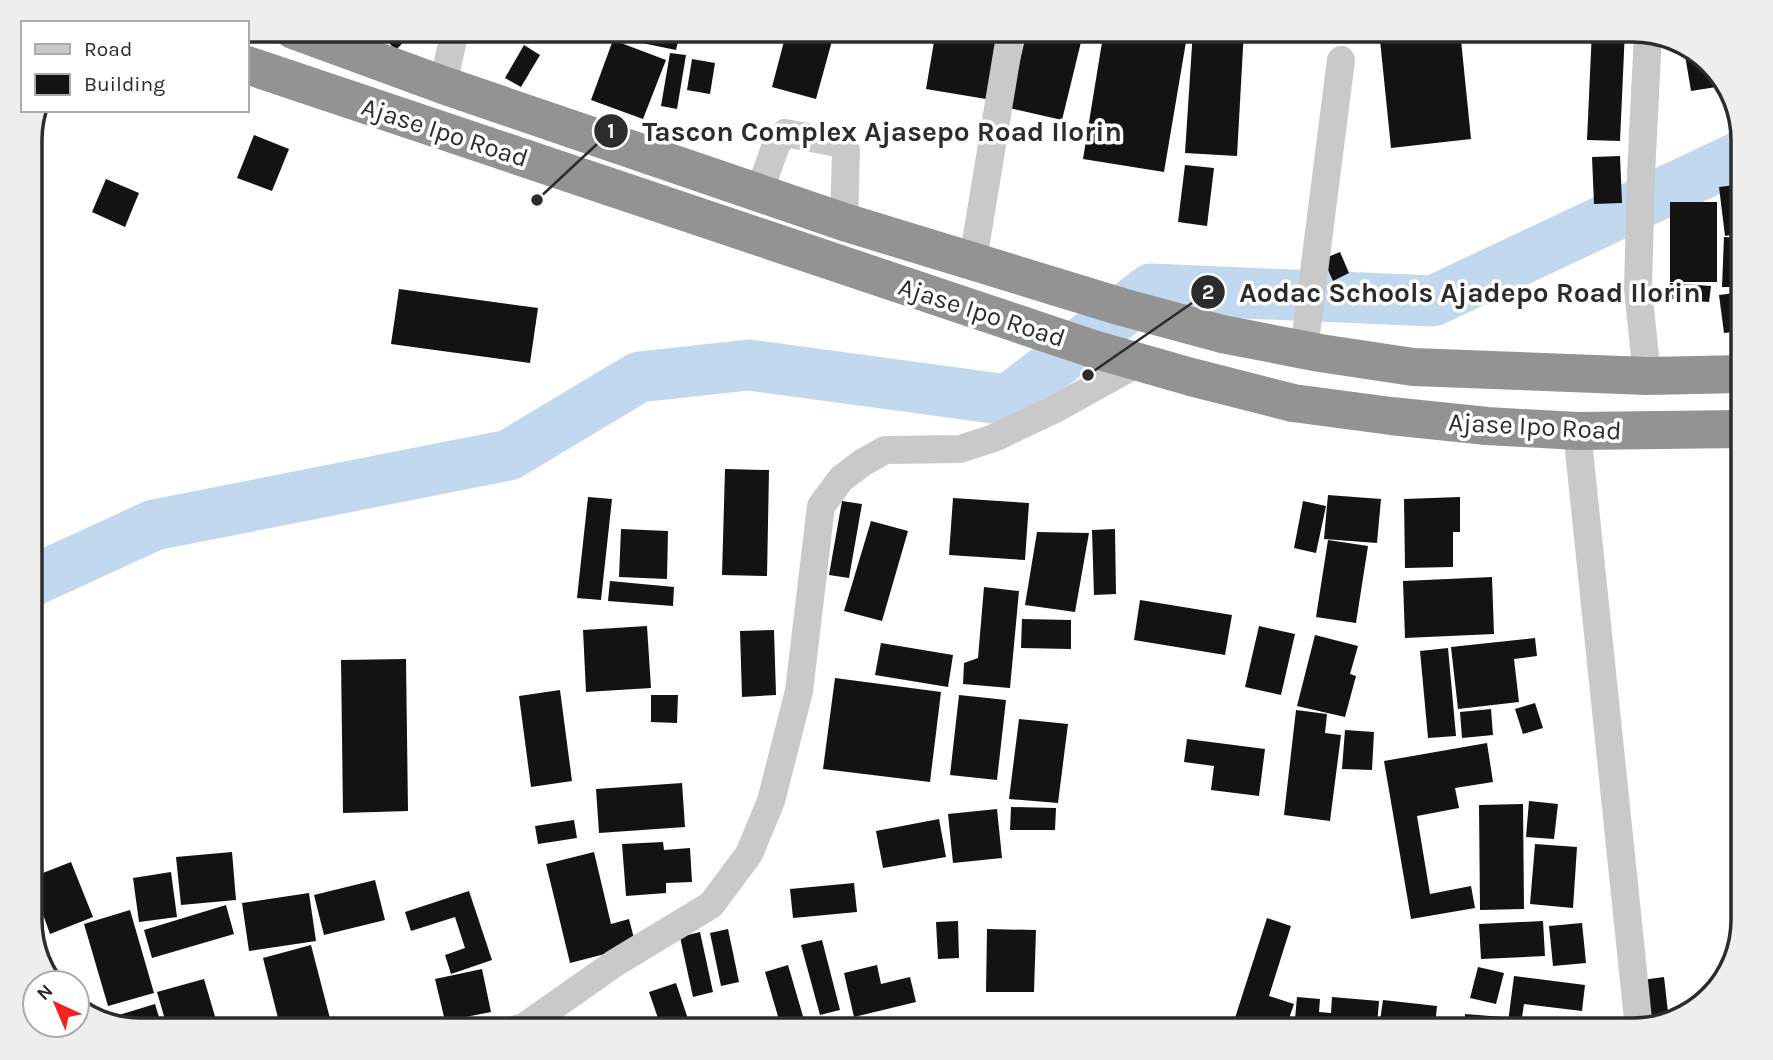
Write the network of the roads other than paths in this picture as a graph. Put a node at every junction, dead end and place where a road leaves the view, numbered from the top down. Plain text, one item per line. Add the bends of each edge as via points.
1 (303, 42) edge
2 (326, 42) edge
3 (452, 42) edge
4 (1009, 42) edge
5 (1648, 43) edge
6 (1341, 60) dead end
7 (248, 65) edge
8 (297, 83) junction
9 (443, 85) junction
10 (759, 193) junction
11 (844, 222) junction
12 (973, 260) junction
13 (1306, 342) junction
14 (1138, 363) junction
15 (1731, 374) edge
16 (1647, 376) junction
17 (1731, 429) edge
18 (1577, 431) junction
19 (537, 1018) edge
20 (1638, 1018) edge

1 - 8 highway
2 - 9 highway, Ajase Ipo Road
3 - 9 street
4 - 12 street
5 - 16 street via 1638,289
6 - 13 street
7 - 8 highway, Ajase Ipo Road
8 - 14 highway, Ajase Ipo Road
9 - 10 highway, Ajase Ipo Road
10 - 11 highway, Ajase Ipo Road
10 - 11 street via 785,133 838,143 846,151
11 - 12 highway, Ajase Ipo Road
12 - 13 highway, Ajase Ipo Road via 1222,334
13 - 16 highway, Ajase Ipo Road via 1413,366
14 - 18 highway, Ajase Ipo Road via 1293,403 1487,426
14 - 19 street via 994,438 960,449 886,450 841,478 821,506 799,691 771,801 749,854 711,905 615,962
15 - 16 highway, Ajase Ipo Road
17 - 18 highway, Ajase Ipo Road
18 - 20 street

